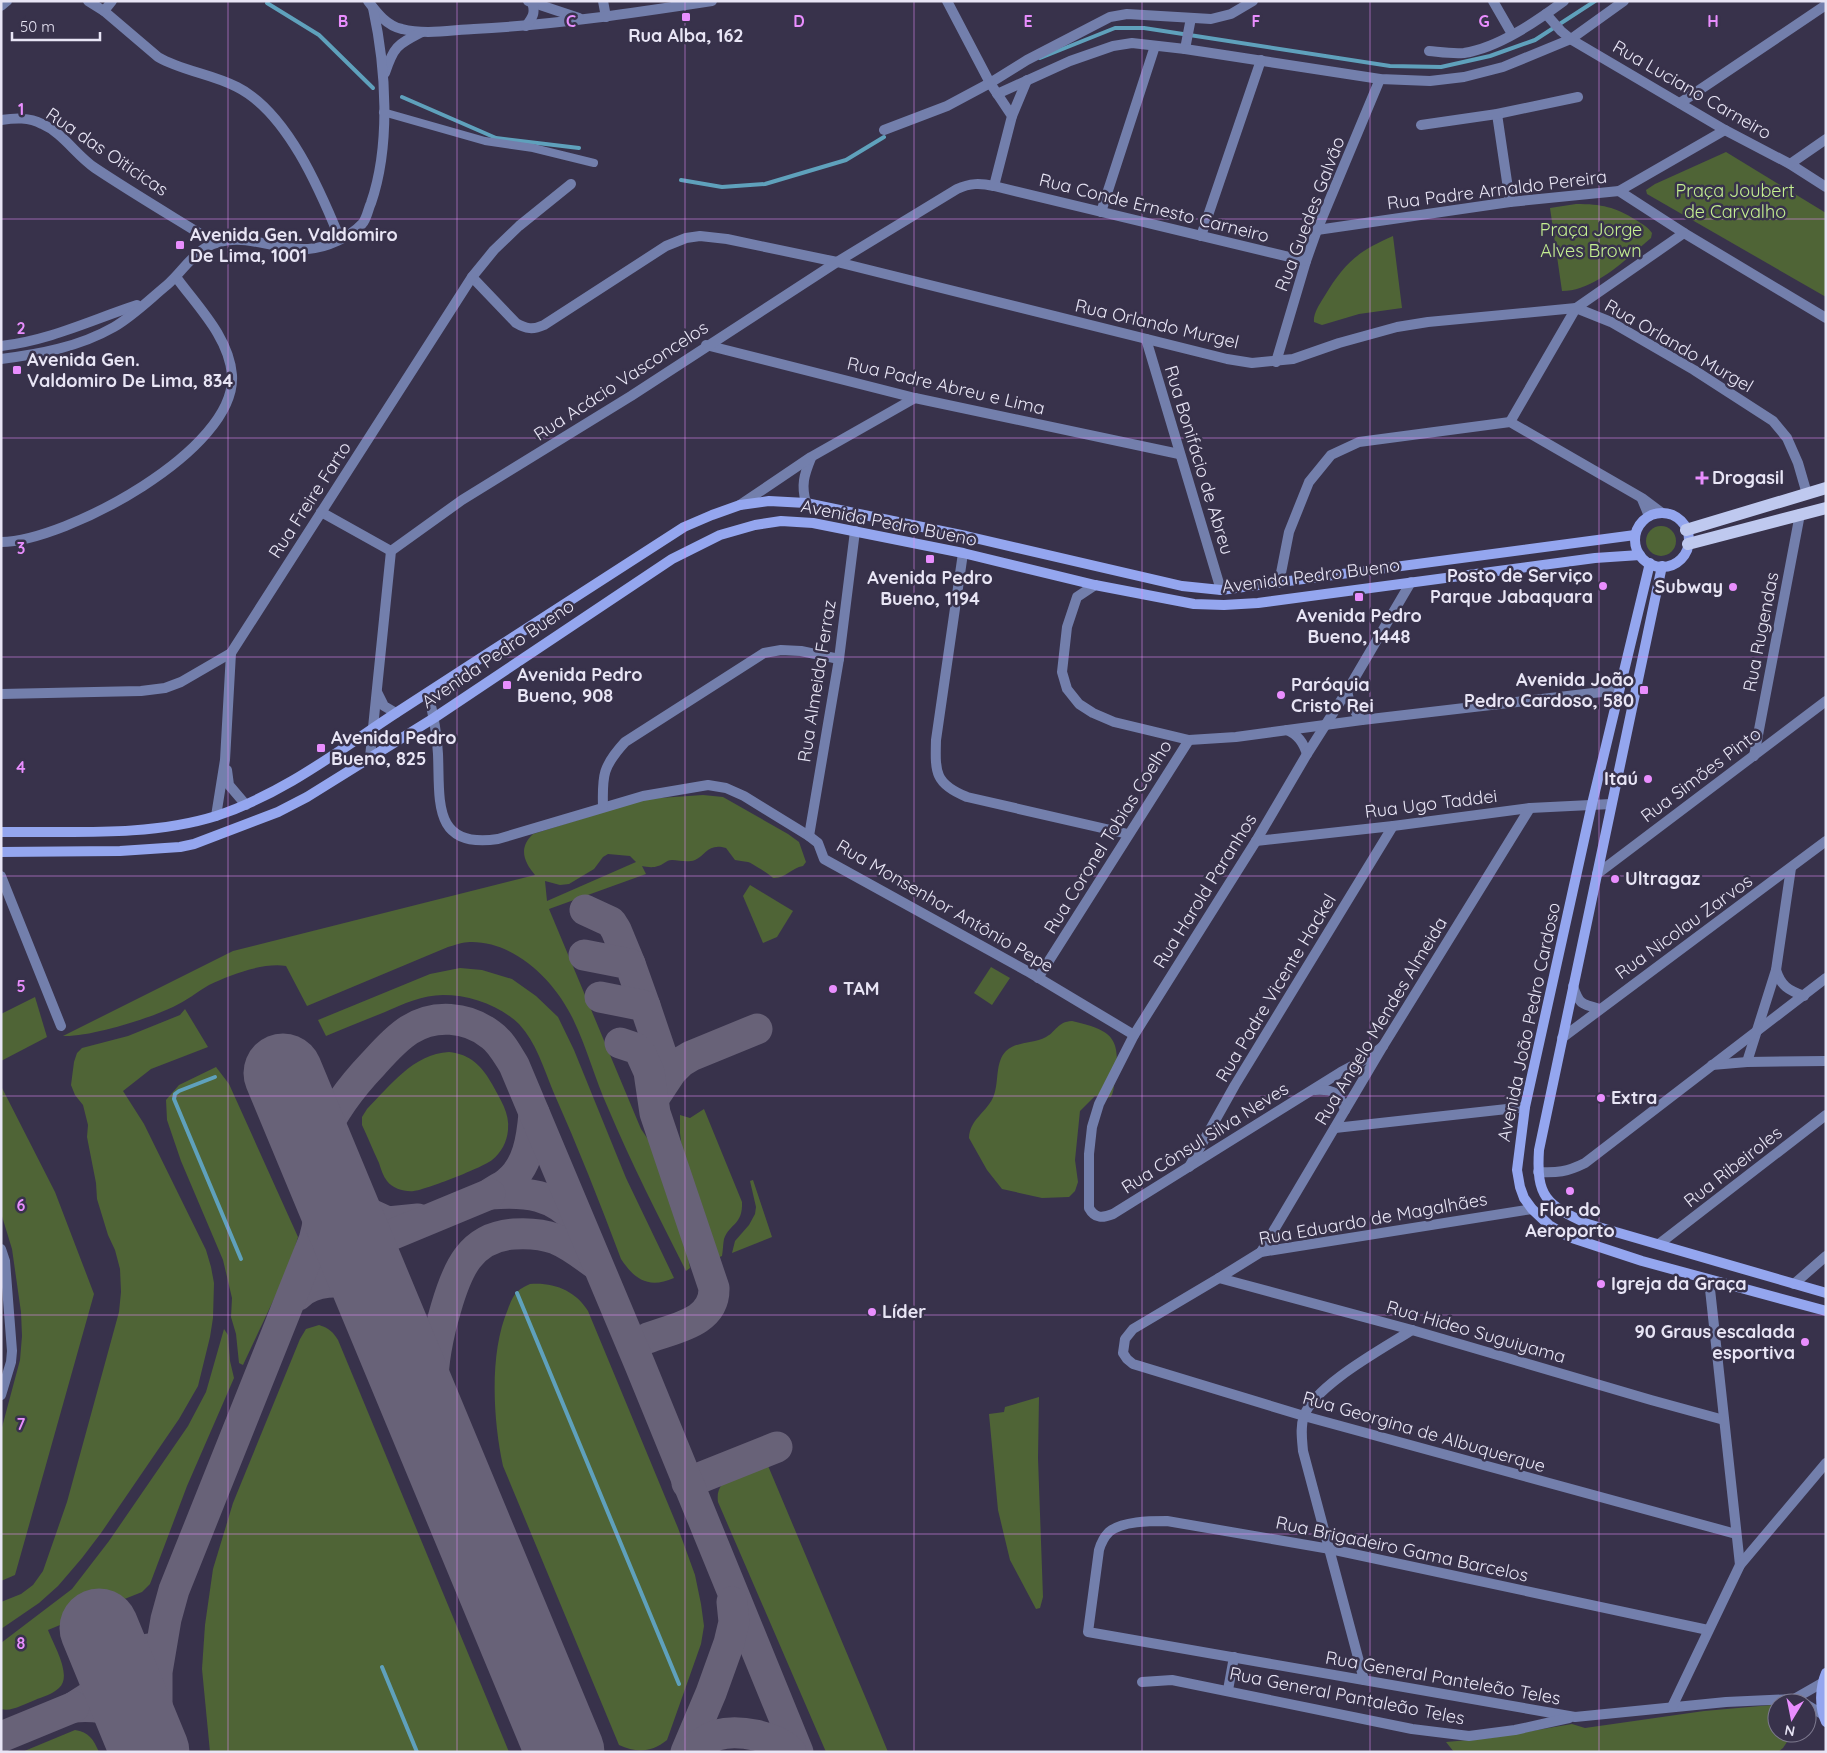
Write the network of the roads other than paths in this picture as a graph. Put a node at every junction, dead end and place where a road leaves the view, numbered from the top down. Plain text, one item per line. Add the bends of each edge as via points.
1 (8, 1) edge
2 (88, 1) edge
3 (112, 1) edge
4 (603, 1) edge
5 (712, 1) edge
6 (947, 1) edge
7 (1253, 1) edge
8 (1493, 1) edge
9 (1564, 1) edge
10 (1624, 1) edge
11 (530, 2) edge
12 (370, 5) edge
13 (1826, 5) edge
14 (1, 6) edge
15 (104, 11) junction
16 (606, 17) junction
17 (1548, 17) junction
18 (583, 19) junction
19 (1190, 21) junction
20 (526, 26) junction
21 (423, 32) junction
22 (1512, 34) junction
23 (1571, 39) junction
24 (1155, 46) junction
25 (1185, 47) junction
26 (1429, 51) dead end
27 (1261, 60) junction
28 (384, 78) junction
29 (1380, 79) junction
30 (1027, 80) junction
31 (990, 83) junction
32 (997, 94) junction
33 (1578, 97) dead end
34 (1680, 103) junction
35 (383, 112) junction
36 (1497, 114) junction
37 (1012, 116) junction
38 (1, 120) edge
39 (1421, 125) dead end
40 (884, 130) dead end
41 (1725, 130) junction
42 (1826, 139) edge
43 (594, 164) dead end
44 (1790, 164) junction
45 (571, 184) dead end
46 (994, 186) junction
47 (1826, 187) edge
48 (1619, 191) junction
49 (1510, 202) junction
50 (1101, 212) junction
51 (1317, 230) junction
52 (1684, 233) junction
53 (1201, 236) junction
54 (340, 239) junction
55 (215, 243) junction
56 (1306, 261) junction
57 (837, 262) junction
58 (176, 277) junction
59 (472, 277) junction
60 (145, 303) junction
61 (1576, 308) junction
62 (1826, 318) edge
63 (1146, 339) junction
64 (706, 345) junction
65 (1, 346) edge
66 (1, 359) edge
67 (1276, 362) junction
68 (915, 398) junction
69 (1510, 422) junction
70 (1179, 454) junction
71 (811, 457) junction
72 (1826, 488) edge
73 (1807, 494) junction
74 (1642, 498) junction
75 (806, 503) junction
76 (740, 505) junction
77 (1826, 508) edge
78 (321, 512) junction
79 (1662, 513) junction
80 (1800, 514) junction
81 (1648, 516) junction
82 (1686, 530) junction
83 (855, 531) junction
84 (1635, 536) junction
85 (1, 542) edge
86 (1688, 544) junction
87 (391, 551) junction
88 (963, 553) junction
89 (1640, 555) junction
90 (1650, 563) junction
91 (1662, 566) junction
92 (1411, 582) junction
93 (1279, 583) junction
94 (1094, 586) junction
95 (1221, 590) junction
96 (232, 653) junction
97 (840, 659) junction
98 (377, 688) junction
99 (1619, 690) junction
100 (1347, 691) junction
101 (428, 693) junction
102 (1, 694) edge
103 (1826, 701) edge
104 (396, 713) junction
105 (434, 718) junction
106 (1362, 720) junction
107 (1324, 725) junction
108 (373, 729) junction
109 (1287, 730) junction
110 (1189, 740) junction
111 (1307, 754) junction
112 (1754, 756) junction
113 (370, 757) junction
114 (226, 760) junction
115 (1592, 804) junction
116 (1611, 804) junction
117 (246, 805) junction
118 (603, 807) junction
119 (1530, 808) junction
120 (216, 816) junction
121 (256, 820) junction
122 (1392, 826) junction
123 (1, 832) edge
124 (1128, 834) junction
125 (809, 836) junction
126 (1256, 840) junction
127 (1826, 841) edge
128 (1, 852) edge
129 (1791, 868) junction
130 (1597, 874) junction
131 (1, 876) edge
132 (1776, 970) junction
133 (1038, 978) junction
134 (1826, 978) edge
135 (1573, 986) junction
136 (1804, 996) junction
137 (1600, 1009) junction
138 (61, 1026) dead end
139 (1756, 1033) junction
140 (1134, 1035) junction
141 (1562, 1038) junction
142 (1383, 1046) junction
143 (1826, 1061) edge
144 (1747, 1062) junction
145 (1711, 1065) junction
146 (1341, 1072) junction
147 (1360, 1086) junction
148 (1314, 1090) junction
149 (1525, 1106) junction
150 (1345, 1110) junction
151 (1826, 1115) edge
152 (1335, 1128) junction
153 (1189, 1168) junction
154 (1538, 1172) junction
155 (1532, 1209) junction
156 (1113, 1214) joint
157 (1659, 1244) junction
158 (1, 1249) edge
159 (1261, 1252) junction
160 (1826, 1256) edge
161 (1220, 1278) junction
162 (1709, 1280) junction
163 (1794, 1284) junction
164 (1826, 1293) edge
165 (1826, 1311) edge
166 (1412, 1330) junction
167 (1125, 1338) joint
168 (1, 1395) edge
169 (1304, 1416) junction
170 (1724, 1420) junction
171 (1826, 1462) edge
172 (1736, 1534) junction
173 (1330, 1549) junction
174 (1740, 1565) junction
175 (1708, 1630) junction
176 (1088, 1632) joint
177 (1234, 1657) junction
178 (1824, 1679) edge
179 (1364, 1680) junction
180 (1142, 1682) dead end
181 (1228, 1690) junction
182 (1807, 1693) edge
183 (1767, 1702) edge
184 (1672, 1706) junction
185 (1575, 1717) junction
186 (1825, 1717) edge

1 - 14 street
2 - 15 street
3 - 15 street
4 - 16 street
5 - 16 street
6 - 31 street
7 - 19 street via 1220,18
8 - 22 street
9 - 17 street
10 - 23 street
11 - 18 street
11 - 20 street via 534,14
12 - 21 street via 391,25
12 - 28 street via 380,43
13 - 34 street
15 - 54 street via 166,62 238,87 257,101 298,151 319,189
16 - 18 street
17 - 22 street
17 - 23 street, Rua Luciano Carneiro
18 - 20 street
19 - 25 street
19 - 31 street via 1127,14 1110,17
20 - 21 street
21 - 28 street via 396,47
22 - 26 street via 1464,53
23 - 29 street via 1484,73 1430,81
23 - 34 street, Rua Luciano Carneiro
24 - 25 street
24 - 30 street via 1113,46 1070,60
24 - 50 street
25 - 27 street
27 - 29 street
27 - 53 street
28 - 35 street
29 - 51 street, Rua Guedes Galvão
30 - 32 street
30 - 37 street
31 - 32 street
31 - 40 street via 947,106
32 - 37 street
33 - 36 street
34 - 41 street, Rua Luciano Carneiro
35 - 43 street via 485,141 534,148
35 - 54 street via 381,166 376,188 364,223
36 - 39 street
36 - 49 street
37 - 46 street
38 - 55 street, Rua das Oiticicas via 29,119 43,124 93,167
41 - 44 street, Rua Luciano Carneiro
41 - 48 street
42 - 44 street
44 - 47 street, Rua Luciano Carneiro
45 - 59 street, Rua Freire Farto via 519,226
46 - 50 street, Rua Conde Ernesto Carneiro
46 - 57 street, Rua Acácio Vasconcelos via 978,183 957,189
48 - 49 street, Rua Padre Arnaldo Pereira
48 - 52 street, Rua Padre Arnaldo Pereira
49 - 51 street, Rua Padre Arnaldo Pereira
50 - 53 street, Rua Conde Ernesto Carneiro
51 - 56 street, Rua Guedes Galvão
52 - 61 street
52 - 62 street, Rua Padre Arnaldo Pereira
53 - 56 street, Rua Conde Ernesto Carneiro
54 - 55 street via 311,249 292,250 243,240
55 - 58 street via 195,255
56 - 67 street, Rua Guedes Galvão
57 - 59 street, Rua Orlando Murgel via 727,240 700,236 686,238 666,246 544,326 530,329 516,323
57 - 63 street, Rua Orlando Murgel
57 - 64 street, Rua Acácio Vasconcelos
58 - 60 street
58 - 85 street via 221,338 228,357 232,376 224,409 188,453 122,500 38,536
59 - 78 street, Rua Freire Farto
60 - 65 street via 55,336
60 - 66 street via 115,326 88,340
61 - 67 street, Rua Orlando Murgel via 1397,327
61 - 69 street
61 - 73 street, Rua Orlando Murgel via 1619,327 1694,370 1773,421 1791,446
63 - 67 street, Rua Orlando Murgel via 1227,359
63 - 70 street, Rua Bonifácio de Abreu
64 - 68 street, Rua Padre Abreu e Lima
64 - 87 street, Rua Acácio Vasconcelos via 631,396 462,500
68 - 70 street, Rua Padre Abreu e Lima
68 - 71 street
69 - 74 street
69 - 93 street via 1358,442 1331,455 1309,482 1302,498 1289,532
70 - 95 street, Rua Bonifácio de Abreu
71 - 75 street via 802,485
71 - 76 street
72 - 73 main road
73 - 82 main road
74 - 79 street
74 - 81 street
75 - 76 main road, Avenida Pedro Bueno via 769,501
75 - 95 main road, Avenida Pedro Bueno via 1182,586
76 - 101 main road, Avenida Pedro Bueno via 684,527
77 - 80 main road
78 - 87 street
78 - 96 street, Rua Freire Farto
79 - 81 main road
79 - 82 main road via 1677,518
80 - 86 main road
80 - 112 street, Rua Rugendas
81 - 84 main road via 1638,526
82 - 86 main road
83 - 88 main road, Avenida Pedro Bueno
83 - 97 street, Rua Almeida Ferraz
83 - 105 main road, Avenida Pedro Bueno via 781,521 720,535 672,559
84 - 89 main road
84 - 93 main road, Avenida Pedro Bueno
86 - 91 main road via 1677,561
87 - 98 street
88 - 94 main road, Avenida Pedro Bueno
88 - 124 street via 936,740 940,780 950,790 967,797
89 - 90 main road
89 - 92 main road, Avenida Pedro Bueno
90 - 91 main road
90 - 99 main road, Avenida João Pedro Cardoso
91 - 116 main road, Avenida João Pedro Cardoso
92 - 94 main road, Avenida Pedro Bueno via 1224,605 1194,604
92 - 100 street, Rua Harold Paranhos
93 - 95 main road, Avenida Pedro Bueno
94 - 110 street via 1077,597 1067,627 1062,672 1067,689 1079,704 1114,722
96 - 102 street, Rua Freire Farto via 164,688
96 - 114 street
97 - 118 street via 781,650 764,653 741,667 625,742 611,757 605,771
97 - 125 street, Rua Almeida Ferraz
98 - 104 street via 381,703
98 - 108 street
99 - 106 street
99 - 115 main road, Avenida João Pedro Cardoso
100 - 106 street via 1353,709
100 - 107 street, Rua Harold Paranhos
101 - 104 main road, Avenida Pedro Bueno
101 - 105 street, Rua Monsenhor Antônio Pepe
103 - 112 street, Rua Simões Pinto
104 - 108 main road, Avenida Pedro Bueno
105 - 113 main road, Avenida Pedro Bueno
105 - 118 street, Rua Monsenhor Antônio Pepe via 441,812 446,824 457,835 481,842 498,839
106 - 107 street
107 - 109 street
107 - 111 street, Rua Harold Paranhos
108 - 113 street
108 - 117 main road, Avenida Pedro Bueno via 312,770
109 - 110 street
109 - 111 street via 1300,739
110 - 124 street, Rua Coronel Tobias Coelho
111 - 126 street, Rua Harold Paranhos
112 - 130 street, Rua Simões Pinto
113 - 121 main road, Avenida Pedro Bueno via 307,797
114 - 117 street via 229,786
114 - 120 street
115 - 116 street, Rua Ugo Taddei
115 - 119 street, Rua Ugo Taddei
115 - 149 main road, Avenida João Pedro Cardoso
116 - 130 main road, Avenida João Pedro Cardoso
117 - 120 main road, Avenida Pedro Bueno
117 - 121 main road
118 - 125 street, Rua Monsenhor Antônio Pepe via 643,796 708,785 744,796
119 - 122 street, Rua Ugo Taddei
119 - 142 street, Rua Angelo Mendes Almeida
120 - 123 main road, Avenida Pedro Bueno via 135,830
121 - 128 main road, Avenida Pedro Bueno via 194,844 170,848
122 - 126 street, Rua Ugo Taddei
122 - 153 street, Rua Padre Vicente Hackel via 1235,1085
124 - 133 street, Rua Coronel Tobias Coelho
125 - 133 street, Rua Monsenhor Antônio Pepe via 818,843 824,859
126 - 140 street, Rua Harold Paranhos
127 - 129 street, Rua Nicolau Zarvos
129 - 132 street
129 - 137 street, Rua Nicolau Zarvos
130 - 135 main road, Avenida João Pedro Cardoso
131 - 138 street
132 - 136 street via 1787,989
132 - 139 street
133 - 140 street, Rua Monsenhor Antônio Pepe
134 - 136 street
135 - 137 street via 1582,1005
135 - 141 main road, Avenida João Pedro Cardoso
136 - 139 street
137 - 141 street, Rua Nicolau Zarvos
139 - 144 street
139 - 145 street
140 - 156 street, Rua Harold Paranhos via 1099,1104 1092,1127 1089,1208 1095,1216
141 - 154 main road, Avenida João Pedro Cardoso via 1539,1150
142 - 146 street, Rua Cônsul Silva Neves
142 - 147 street, Rua Angelo Mendes Almeida
143 - 144 street
144 - 145 street
145 - 154 street via 1585,1163 1561,1173
146 - 147 street via 1353,1076
146 - 148 street, Rua Cônsul Silva Neves
147 - 150 street, Rua Angelo Mendes Almeida
148 - 150 street, Rua Cônsul Silva Neves via 1337,1094
148 - 153 street, Rua Cônsul Silva Neves
149 - 152 street
149 - 155 main road, Avenida João Pedro Cardoso via 1517,1170 1524,1198
150 - 152 street, Rua Angelo Mendes Almeida
151 - 157 street, Rua Ribeiroles
152 - 159 street, Rua Angelo Mendes Almeida
153 - 156 street, Rua Cônsul Silva Neves
154 - 157 main road, Avenida João Pedro Cardoso via 1541,1189 1551,1203 1566,1214 1588,1224
155 - 159 street, Rua Eduardo de Magalhães
155 - 162 main road, Avenida João Pedro Cardoso via 1569,1237
157 - 163 main road, Avenida João Pedro Cardoso
158 - 168 street via 5,1261 12,1351
159 - 161 street, Rua Eduardo de Magalhães
160 - 163 street
161 - 166 street, Rua Hideo Suguiyama
161 - 167 street, Rua Eduardo de Magalhães via 1133,1328
162 - 165 main road, Avenida João Pedro Cardoso
162 - 170 street
163 - 164 main road, Avenida João Pedro Cardoso
166 - 169 street via 1330,1384 1314,1399
166 - 170 street, Rua Hideo Suguiyama
167 - 169 street, Rua Georgina de Albuquerque via 1123,1353 1133,1364
169 - 172 street, Rua Georgina de Albuquerque
169 - 173 street via 1301,1432 1303,1451
170 - 172 street
171 - 174 street
172 - 174 street
173 - 175 street, Rua Brigadeiro Gama Barcelos
173 - 176 street, Rua Brigadeiro Gama Barcelos via 1167,1521 1143,1521 1109,1532 1099,1550
173 - 179 street
174 - 175 street
175 - 184 street
176 - 177 street, Rua General Panteleão Teles
177 - 179 street, Rua General Panteleão Teles
177 - 181 street
178 - 182 street, Rua General Panteleão Teles
178 - 186 main road
179 - 185 street, Rua General Panteleão Teles
180 - 181 street, Rua General Pantaleão Teles via 1172,1680
181 - 185 street, Rua General Pantaleão Teles via 1412,1728 1469,1736
183 - 184 street, Rua General Panteleão Teles
184 - 185 street, Rua General Panteleão Teles

